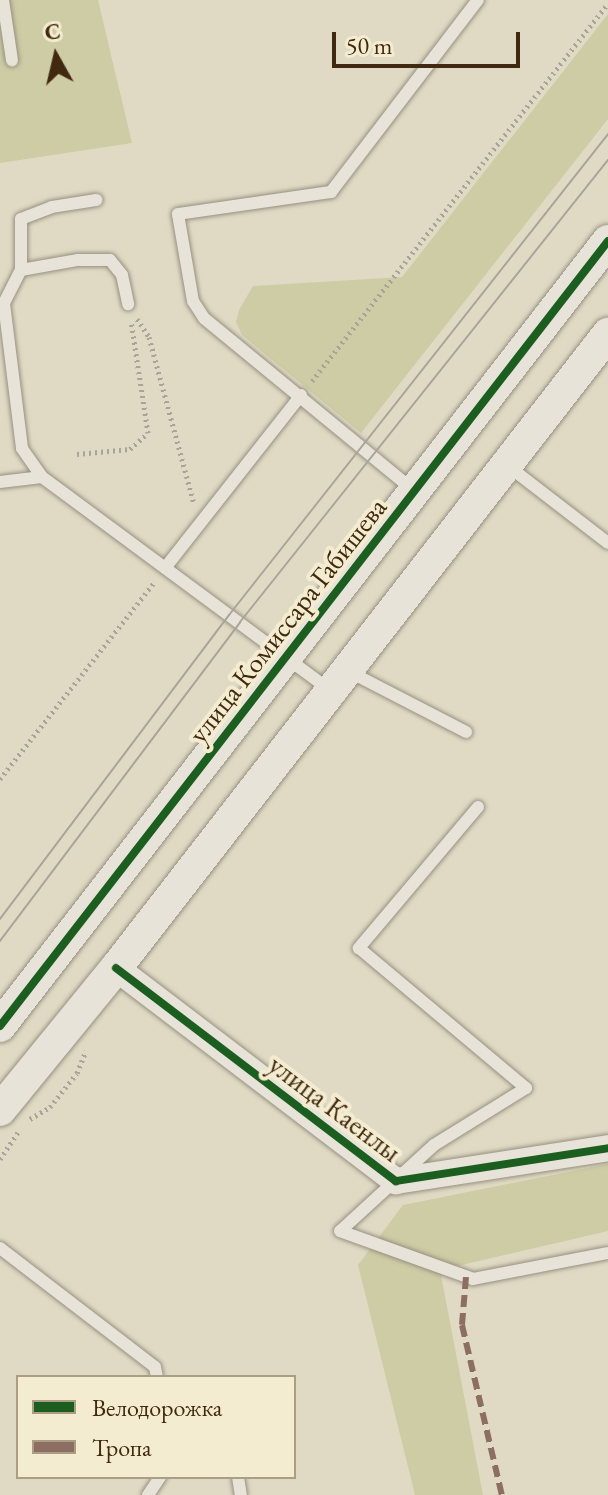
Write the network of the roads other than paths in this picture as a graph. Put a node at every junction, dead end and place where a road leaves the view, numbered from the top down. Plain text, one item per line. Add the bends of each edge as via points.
1 (3, 0) edge
2 (478, 0) edge
3 (12, 60) dead end
4 (96, 200) dead end
5 (608, 241) edge
6 (21, 270) junction
7 (128, 304) road end
8 (608, 334) edge
9 (301, 395) junction
10 (506, 464) junction
11 (42, 477) junction
12 (0, 482) edge
13 (414, 492) junction
14 (608, 543) edge
15 (165, 568) junction
16 (286, 656) junction
17 (337, 679) junction
18 (466, 732) dead end
19 (478, 807) dead end
20 (116, 968) junction
21 (0, 1026) edge
22 (0, 1110) edge
23 (608, 1148) edge
24 (396, 1181) junction
25 (0, 1248) edge
26 (608, 1253) edge
27 (157, 1375) edge

1 - 3 lane
2 - 9 lane via 331,192 178,214 193,301 204,318
4 - 6 lane via 52,207 21,219
5 - 13 street, улица Комиссара Габишева
6 - 7 lane via 110,260 122,275
6 - 11 lane via 4,314 22,448
8 - 10 street
9 - 13 lane
9 - 15 lane
10 - 14 lane
10 - 17 street
11 - 12 lane
11 - 15 lane
13 - 16 street, улица Комиссара Габишева
15 - 16 lane
16 - 17 lane
16 - 21 street, улица Комиссара Габишева
17 - 18 lane
17 - 20 street
19 - 24 lane via 359,948 526,1088 434,1145
20 - 22 street
20 - 24 street, улица Каенлы
23 - 24 street, улица Каенлы
24 - 26 lane via 340,1231 473,1279
25 - 27 lane via 155,1367

